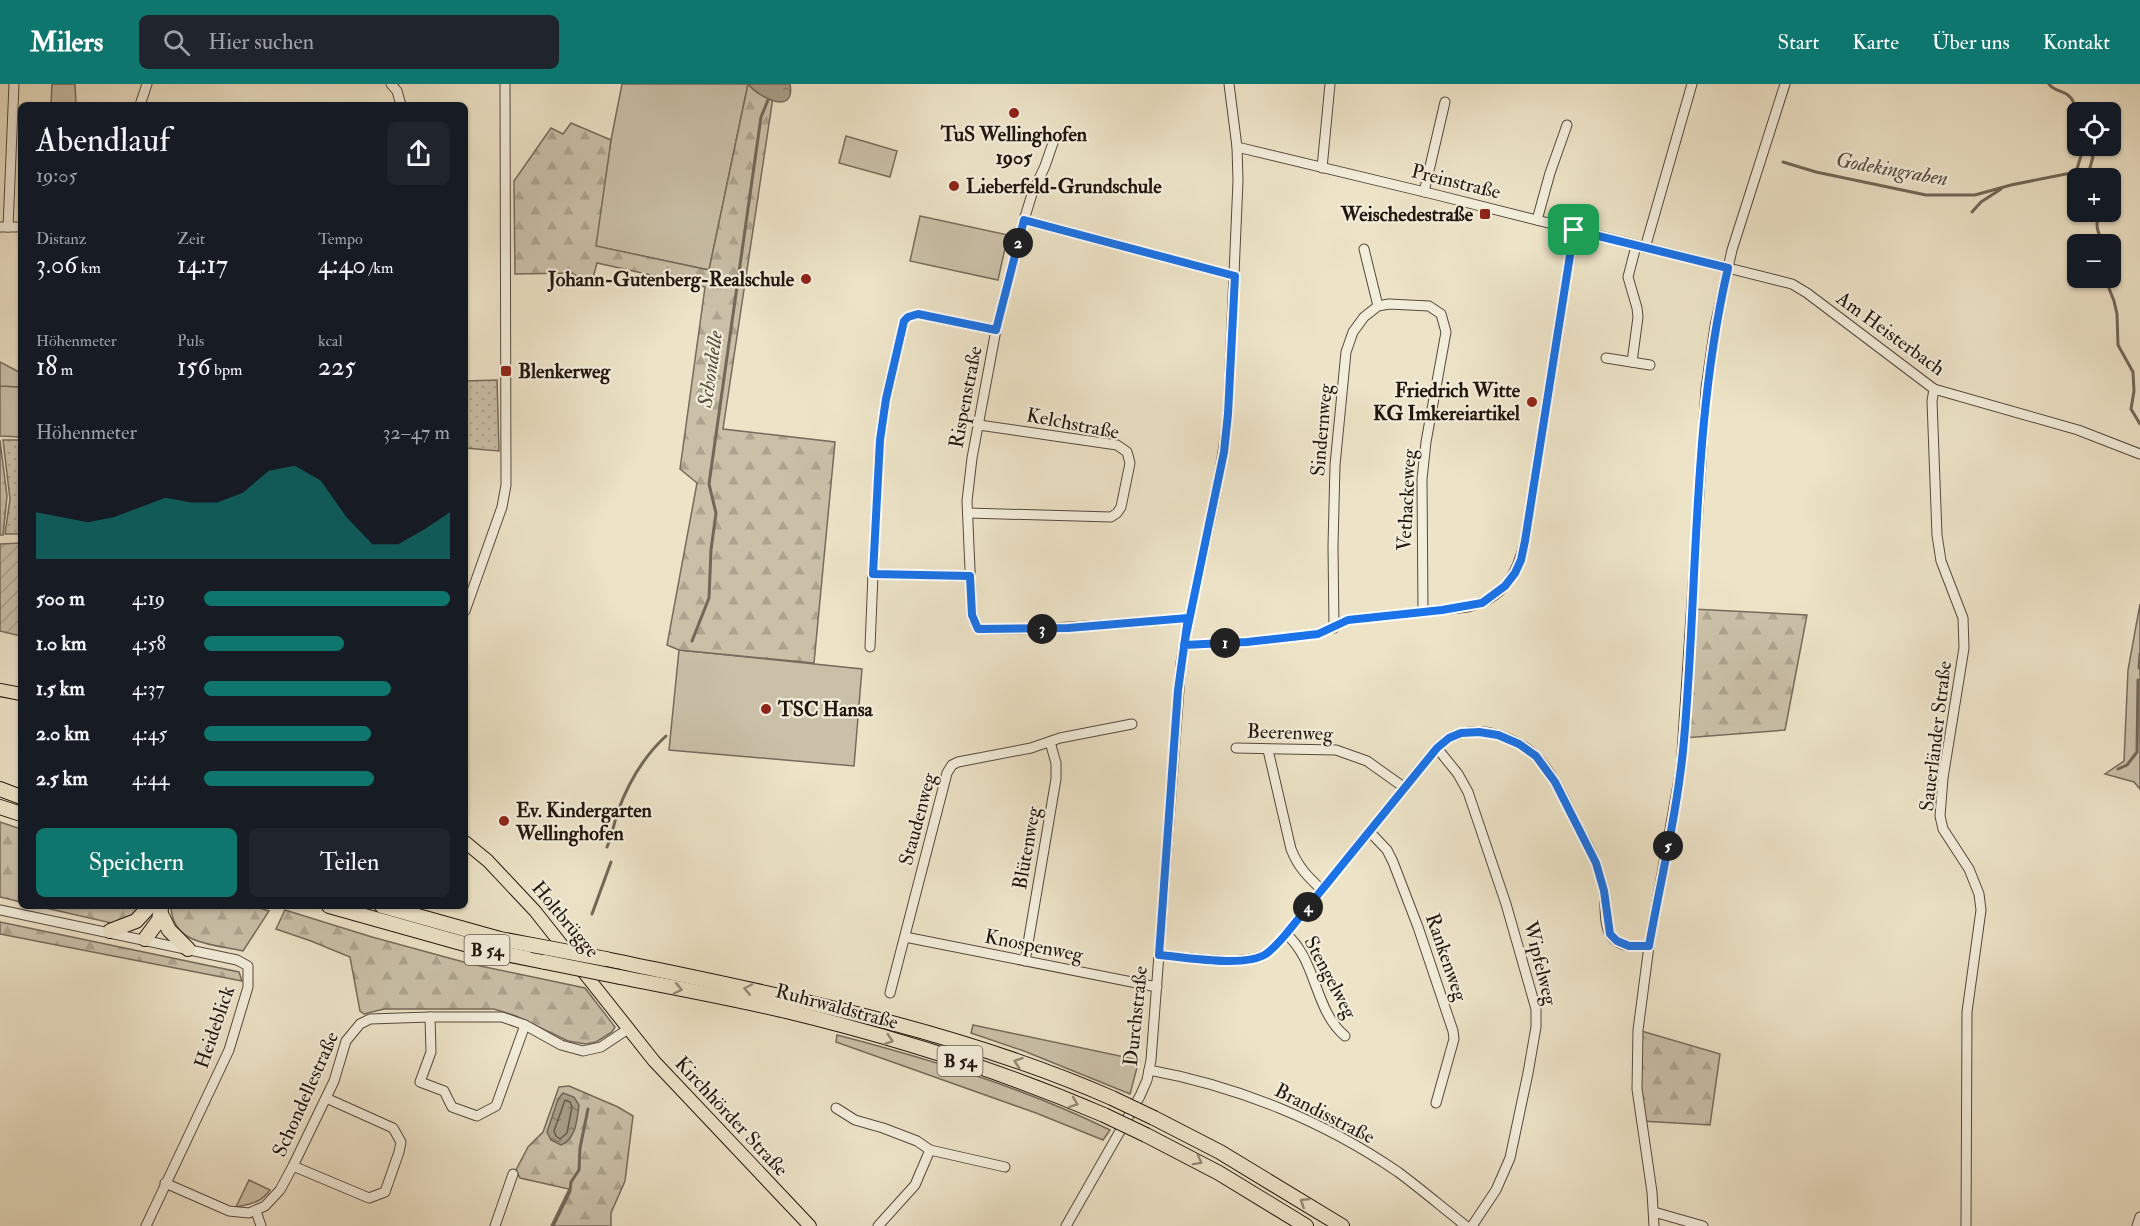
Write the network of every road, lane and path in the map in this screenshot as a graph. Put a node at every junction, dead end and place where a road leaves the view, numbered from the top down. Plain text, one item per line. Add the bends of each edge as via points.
1 (14, 84) edge
2 (147, 84) edge
3 (391, 84) edge
4 (506, 84) edge
5 (1229, 84) edge
6 (1330, 84) edge
7 (1692, 84) edge
8 (1785, 84) edge
9 (141, 102) edge
10 (400, 102) edge
11 (1445, 102) dead end
12 (1567, 125) dead end
13 (1053, 143) dead end
14 (1237, 147) junction
15 (0, 150) edge
16 (11, 150) junction
17 (1322, 168) junction
18 (1424, 192) junction
19 (1024, 220) junction
20 (1537, 220) junction
21 (8, 227) edge
22 (1574, 230) junction
23 (1640, 247) junction
24 (1364, 249) dead end
25 (1728, 268) junction
26 (1235, 276) junction
27 (1378, 306) junction
28 (996, 330) junction
29 (1606, 358) dead end
30 (1632, 362) junction
31 (1650, 364) dead end
32 (1934, 389) junction
33 (978, 425) junction
34 (2140, 454) edge
35 (968, 513) junction
36 (873, 574) junction
37 (970, 576) junction
38 (468, 602) edge
39 (1423, 612) junction
40 (1188, 618) junction
41 (1334, 628) junction
42 (1184, 645) junction
43 (870, 646) dead end
44 (1, 689) edge
45 (18, 693) edge
46 (1132, 724) dead end
47 (1050, 742) junction
48 (1236, 748) dead end
49 (1437, 748) junction
50 (1268, 750) junction
51 (1405, 788) junction
52 (0, 789) edge
53 (18, 796) edge
54 (0, 807) edge
55 (18, 813) edge
56 (1370, 832) junction
57 (468, 844) edge
58 (1322, 890) junction
59 (2, 909) edge
60 (155, 909) edge
61 (340, 909) edge
62 (393, 909) edge
63 (110, 932) junction
64 (1286, 934) junction
65 (905, 937) junction
66 (145, 939) junction
67 (1649, 946) junction
68 (188, 949) junction
69 (1159, 955) junction
70 (1025, 961) junction
71 (1157, 987) junction
72 (890, 993) dead end
73 (430, 1017) junction
74 (525, 1025) junction
75 (628, 1029) junction
76 (1345, 1036) dead end
77 (1149, 1070) junction
78 (326, 1098) junction
79 (1436, 1103) dead end
80 (836, 1108) dead end
81 (930, 1150) junction
82 (292, 1166) junction
83 (1005, 1167) dead end
84 (513, 1174) dead end
85 (165, 1183) junction
86 (256, 1211) junction
87 (1654, 1212) junction
88 (2140, 1217) edge
89 (146, 1226) edge
90 (261, 1226) edge
91 (495, 1226) edge
92 (810, 1226) edge
93 (878, 1226) edge
94 (1065, 1226) edge
95 (1306, 1226) edge
96 (1342, 1226) edge
97 (1466, 1226) edge
98 (1472, 1226) edge
99 (1654, 1226) edge
100 (1703, 1226) edge
101 (1966, 1226) edge
102 (2137, 1226) edge

1 - 16 street
2 - 9 street
3 - 10 street
4 - 38 street via 506,485 502,507
5 - 14 street
6 - 17 street
7 - 23 street
8 - 25 street
11 - 18 street
12 - 20 street
13 - 19 street, Rispenstraße
14 - 17 street, Preinstraße
14 - 26 street, Durchstraße
15 - 16 street
16 - 21 street
17 - 18 street, Preinstraße
18 - 20 street, Preinstraße
19 - 26 street
19 - 28 street, Rispenstraße
20 - 22 street, Preinstraße
22 - 23 street, Preinstraße
22 - 39 street via 1521,560 1505,586 1482,603
23 - 25 street, Preinstraße
23 - 30 street via 1628,277 1638,317
24 - 27 street
25 - 32 street, Am Heisterbach via 1792,284
25 - 67 street via 1706,388 1681,768
26 - 40 street, Durchstraße via 1224,452
27 - 39 street, Vethackeweg via 1428,306 1441,314 1446,332 1422,479
27 - 41 street, Sindernweg via 1353,332 1347,352 1335,465
28 - 33 street, Rispenstraße
28 - 36 street via 918,314 904,321 880,440
29 - 30 street
30 - 31 street
32 - 34 street, Am Heisterbach via 2078,430
32 - 101 street, Sauerländer Straße via 1937,536 1941,561 1963,618 1964,648 1940,816 1943,829 1969,868 1981,910 1967,1012
33 - 35 street, Rispenstraße
33 - 35 street, Kelchstraße via 1117,445 1127,452 1130,463 1121,507 1111,517
35 - 37 street, Rispenstraße
36 - 37 street
36 - 43 street
37 - 40 street, Rispenstraße via 972,615 978,629 1068,628
39 - 41 street via 1348,620
40 - 42 street, Durchstraße
41 - 42 street via 1318,634
42 - 69 street, Durchstraße
44 - 45 main road
46 - 47 street, Staudenweg
47 - 65 street, Staudenweg via 952,765
47 - 70 street, Blütenweg via 1056,779
48 - 50 street, Beerenweg
49 - 51 street
49 - 67 street via 1455,735 1479,732 1498,735 1536,756 1555,782 1596,863 1610,934 1629,946
49 - 98 street, Wipfelweg via 1468,792 1536,1009 1528,1073 1510,1158 1496,1190
50 - 51 street, Beerenweg via 1336,750 1367,761
50 - 58 street via 1296,863
51 - 56 street
52 - 53 highway
54 - 55 highway
56 - 58 street
56 - 79 street, Rankenweg via 1393,862 1453,1031
57 - 75 main road, Holtbrügge via 535,911
58 - 64 street
59 - 63 street, Heideblick
60 - 63 highway
60 - 66 highway via 156,926
60 - 68 highway
61 -> 95 highway, Ruhrwaldstraße / B 54, bridge via 474,947 783,1011 984,1069 1146,1135 1219,1173
96 -> 62 highway, Ruhrwaldstraße / B 54, bridge via 1220,1152 1112,1098 1038,1069 909,1026 825,1005 490,936
63 - 66 street, Heideblick
64 - 69 street via 1266,954 1248,960
64 - 76 street, Stengelweg via 1303,953 1332,1022
65 - 70 street, Knospenweg
65 - 72 street, Staudenweg
66 - 68 street, Heideblick
67 - 87 street via 1638,1030 1637,1089
68 - 85 street, Heideblick via 248,966 248,987 229,1050
69 - 71 street, Durchstraße
70 - 71 street, Knospenweg
71 - 77 street, Durchstraße
73 - 74 street, Schondellestraße via 495,1016
73 - 74 street via 431,1052 420,1082 444,1091 452,1107 477,1116 496,1106
73 - 78 street, Schondellestraße via 375,1018 360,1024 346,1041
74 - 75 street, Schondellestraße via 561,1045 583,1051 602,1047
75 - 92 main road, Kirchhörder Straße
77 - 94 street, Durchstraße via 1140,1096
77 - 97 street, Brandisstraße via 1261,1101 1329,1132 1397,1172
78 - 82 street, Schondellestraße
78 - 82 street via 393,1128 401,1142 385,1192 369,1198
80 - 81 street via 855,1120 917,1141
81 - 83 street
81 - 93 street via 915,1185
82 - 86 street, Schondellestraße via 276,1196
84 - 91 street
85 - 86 street via 229,1211
85 - 89 street, Heideblick
86 - 90 street
87 - 99 street
87 - 100 street
88 - 102 street

